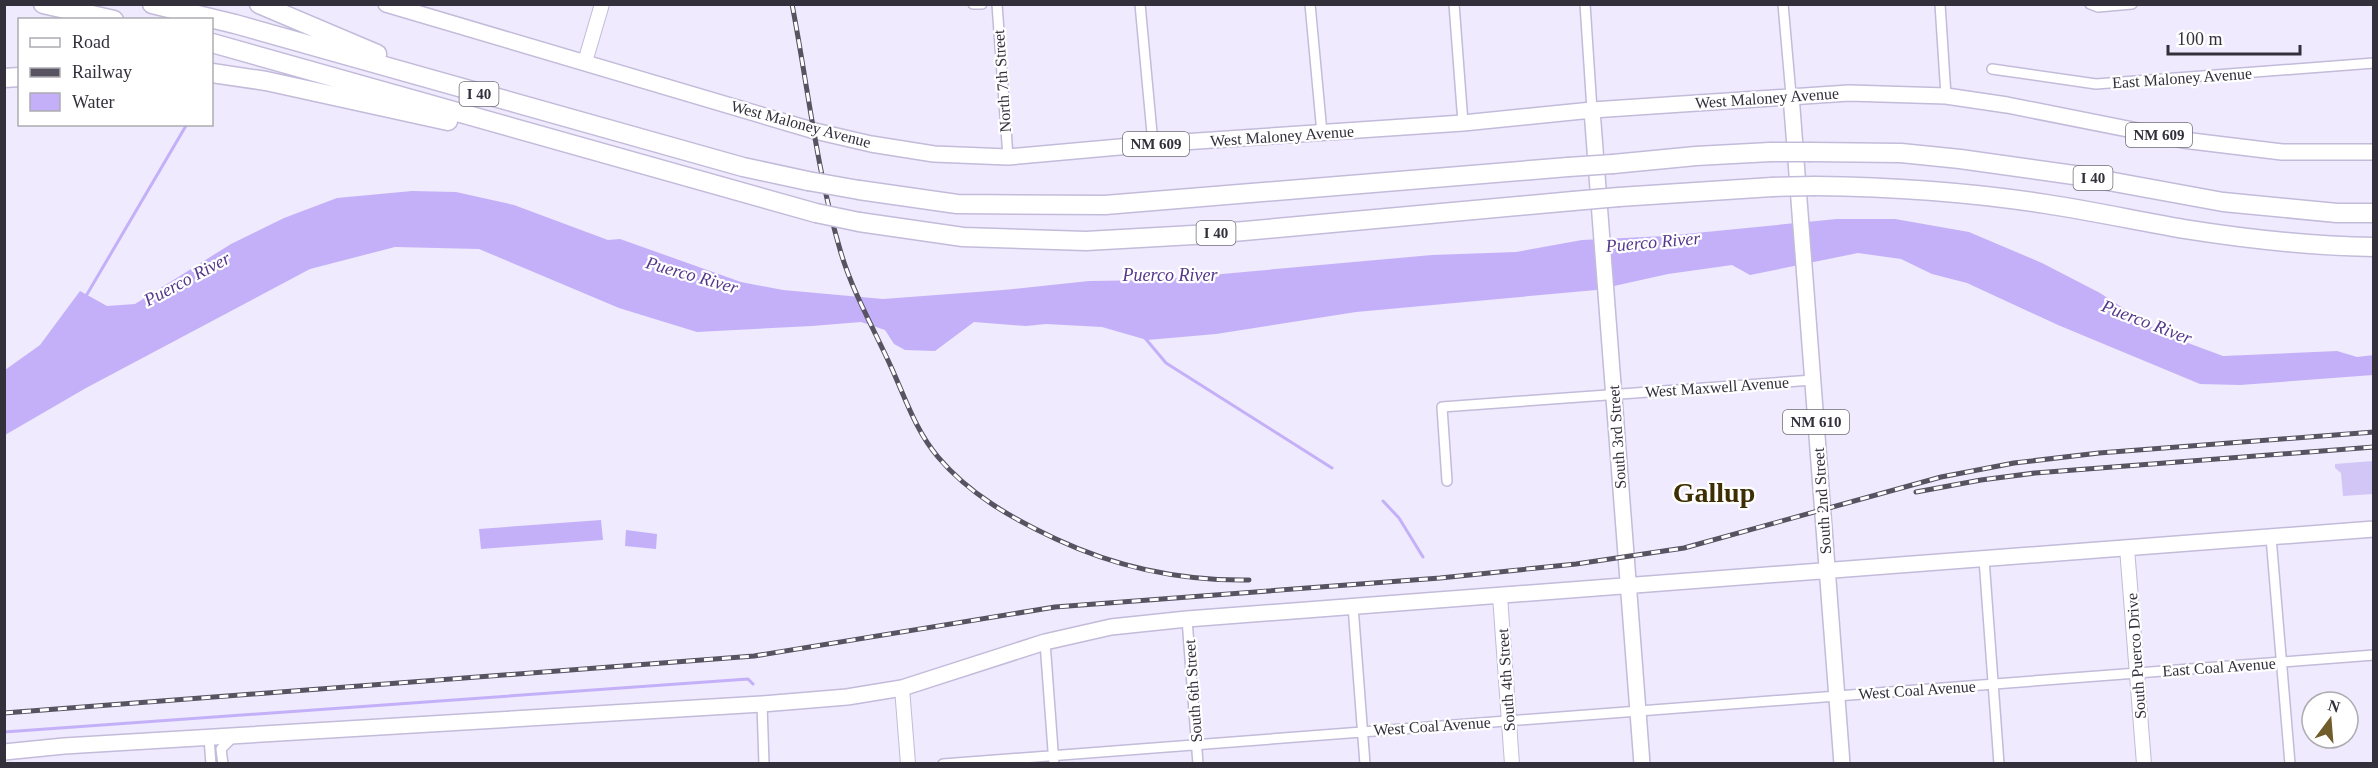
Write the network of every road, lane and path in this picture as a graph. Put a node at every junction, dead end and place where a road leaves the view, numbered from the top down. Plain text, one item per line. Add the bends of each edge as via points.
1 (43, 4) edge
2 (152, 4) edge
3 (259, 4) edge
4 (386, 4) edge
5 (602, 4) edge
6 (974, 4) edge
7 (982, 4) edge
8 (997, 4) edge
9 (1140, 4) edge
10 (1310, 4) edge
11 (1454, 4) edge
12 (1585, 4) edge
13 (1783, 4) edge
14 (1940, 4) edge
15 (2090, 4) edge
16 (2132, 4) edge
17 (413, 8) edge
18 (105, 18) edge
19 (210, 18) edge
20 (213, 19) edge
21 (213, 43) edge
22 (585, 62) junction
23 (2373, 63) edge
24 (1992, 69) dead end
25 (213, 73) edge
26 (1791, 95) junction
27 (485, 96) junction
28 (1946, 96) junction
29 (1592, 110) junction
30 (1463, 123) junction
31 (1322, 133) junction
32 (1153, 144) junction
33 (2373, 152) edge
34 (615, 157) junction
35 (1008, 157) junction
36 (2373, 213) edge
37 (2373, 247) edge
38 (1813, 380) junction
39 (1614, 394) junction
40 (1447, 481) dead end
41 (2373, 529) edge
42 (2271, 537) junction
43 (2127, 548) junction
44 (1983, 559) junction
45 (1828, 571) junction
46 (1629, 586) junction
47 (1500, 596) junction
48 (1353, 606) junction
49 (1187, 619) junction
50 (1045, 642) junction
51 (2373, 656) edge
52 (2282, 662) junction
53 (2137, 673) junction
54 (1993, 685) junction
55 (902, 688) junction
56 (1837, 696) junction
57 (762, 704) junction
58 (1637, 711) junction
59 (1509, 720) junction
60 (1362, 731) junction
61 (238, 736) junction
62 (209, 738) junction
63 (1197, 744) junction
64 (4, 752) edge
65 (1054, 759) edge
66 (211, 764) edge
67 (223, 764) edge
68 (764, 764) edge
69 (908, 764) edge
70 (943, 764) edge
71 (1198, 764) edge
72 (1365, 764) edge
73 (1512, 764) edge
74 (1642, 764) edge
75 (1842, 764) edge
76 (1999, 764) edge
77 (2144, 764) edge
78 (2290, 764) edge

1 - 18 highway
2 - 19 highway, I 40
3 - 27 highway
4 - 17 main road, West Maloney Avenue / NM 609
5 - 22 street
6 - 7 street
8 - 35 street, North 7th Street
9 - 32 street
10 - 31 street
11 - 30 street
12 - 29 street
13 - 26 street
14 - 28 street
15 - 16 street
17 - 22 main road, West Maloney Avenue / NM 609
20 - 27 highway, I 40
21 - 34 highway, I 40
22 - 35 main road, West Maloney Avenue / NM 609 via 871,144 934,154
23 - 24 street, East Maloney Avenue via 2097,84
25 - 34 highway via 266,81
26 - 28 main road, West Maloney Avenue / NM 609
26 - 29 main road, West Maloney Avenue / NM 609
26 - 38 main road, South 2nd Street / NM 610
27 - 36 highway, I 40, bridge via 743,167 957,204 1105,205 1696,156 1811,152 1901,153 1960,159 2223,202
28 - 33 main road, NM 609 via 2183,140 2282,152
29 - 30 main road, West Maloney Avenue / NM 609
29 - 39 main road, South 3rd Street
30 - 31 main road, West Maloney Avenue / NM 609
31 - 32 main road, West Maloney Avenue / NM 609
32 - 35 main road, West Maloney Avenue / NM 609
34 - 37 highway, I 40, bridge via 816,213 963,237 1097,240 1211,234 1619,197 1815,186 1956,192 2228,236
38 - 39 street, West Maxwell Avenue
38 - 45 main road, South 2nd Street / NM 610
39 - 40 street, West Maxwell Avenue via 1442,407
39 - 46 main road, South 3rd Street
41 - 42 main road
42 - 43 main road
42 - 52 street
43 - 44 main road
43 - 53 street, South Puerco Drive
44 - 45 main road
44 - 54 street
45 - 46 main road
45 - 56 main road, South 2nd Street / NM 610
46 - 47 main road
46 - 58 main road, South 3rd Street
47 - 48 main road
47 - 59 street, South 4th Street
48 - 49 main road
48 - 60 street
49 - 50 main road via 1111,627
49 - 63 street, South 6th Street
50 - 55 main road
50 - 65 street
51 - 52 street, East Coal Avenue
52 - 53 street, East Coal Avenue
52 - 78 street
53 - 54 street, East Coal Avenue
53 - 77 street, South Puerco Drive
54 - 56 street, West Coal Avenue
54 - 76 street
55 - 57 main road
55 - 69 street
56 - 58 street, West Coal Avenue
56 - 75 main road, South 2nd Street / NM 610
57 - 61 main road
57 - 68 street
58 - 59 street, West Coal Avenue
58 - 74 main road, South 3rd Street
59 - 60 street, West Coal Avenue
59 - 73 street, South 4th Street
60 - 63 street, West Coal Avenue
60 - 72 street
61 - 62 main road
61 - 67 street via 221,749
62 - 64 main road
62 - 66 street
63 - 65 street, West Coal Avenue
63 - 71 street, South 6th Street
65 - 70 street, West Coal Avenue

